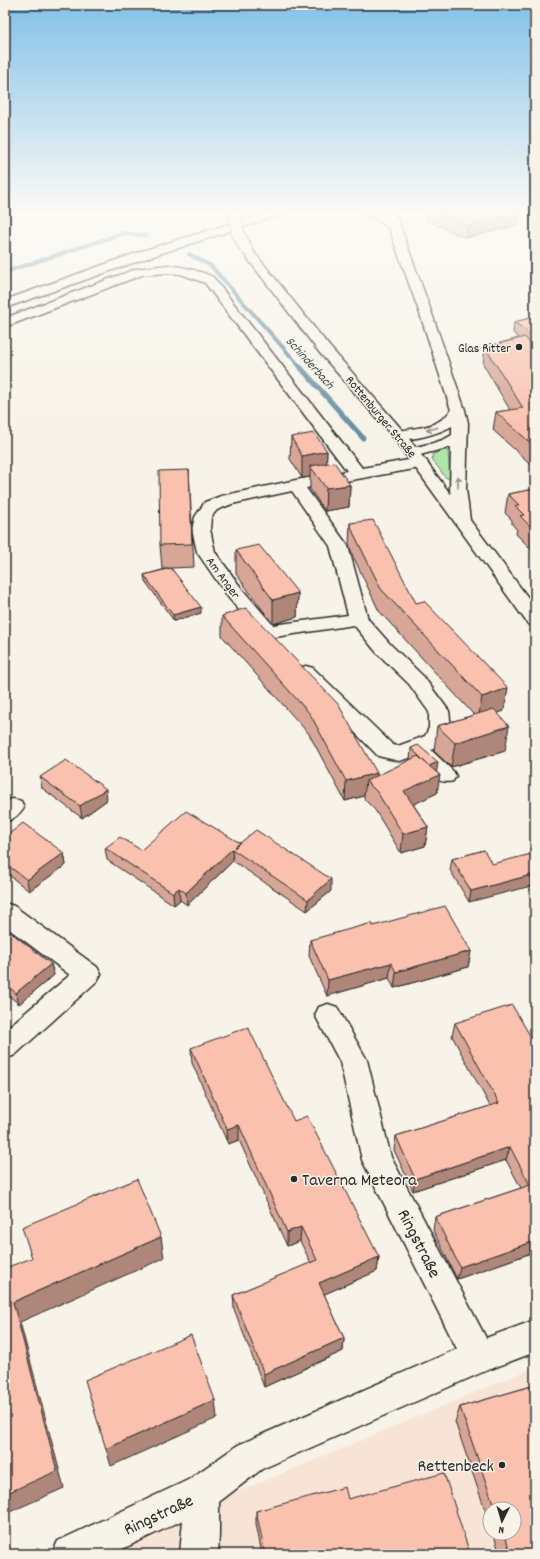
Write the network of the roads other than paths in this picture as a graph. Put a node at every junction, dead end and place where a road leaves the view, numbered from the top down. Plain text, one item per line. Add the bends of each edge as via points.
1 (34, 285) edge
2 (59, 285) edge
3 (106, 285) edge
4 (213, 285) edge
5 (274, 285) edge
6 (415, 285) edge
7 (5, 295) edge
8 (5, 304) edge
9 (5, 323) edge
10 (458, 410) junction
11 (399, 435) junction
12 (459, 437) junction
13 (416, 457) junction
14 (358, 474) junction
15 (296, 485) junction
16 (462, 520) junction
17 (359, 619) junction
18 (535, 620) edge
19 (268, 632) junction
20 (416, 748) junction
21 (445, 776) dead end
22 (5, 913) edge
23 (328, 1015) dead end
24 (5, 1047) edge
25 (535, 1336) edge
26 (478, 1357) junction
27 (201, 1494) junction
28 (72, 1554) edge
29 (199, 1554) edge

1 - 7 main road
2 - 8 main road
3 - 9 main road
4 - 14 main road
5 - 11 main road, Rottenburger Straße, bridge via 324,349
6 - 10 main road
10 -> 11 main road via 454,418 445,425
10 - 12 main road
11 - 13 main road, Rottenburger Straße
12 - 13 main road, Am Anger
16 -> 12 main road via 458,488
13 - 14 main road, Am Anger
13 - 16 main road, Rottenburger Straße
14 - 15 main road, Am Anger
15 - 17 main road, Am Anger via 340,546
15 - 19 main road, Am Anger via 227,500 211,506 203,517 201,529 206,552 235,594
16 - 18 main road, Rottenburger Straße
17 - 19 main road
17 - 20 main road, Am Anger via 379,644 416,680 439,711 440,728 433,741
19 - 20 main road, Am Anger via 386,751 399,754
20 - 21 main road
22 - 24 main road via 88,974
23 - 26 main road, Ringstraße via 353,1060 377,1160
25 - 26 main road, Ringstraße
26 - 27 main road, Ringstraße via 250,1457
27 - 28 main road, Ringstraße
27 - 29 main road, Ringstraße

